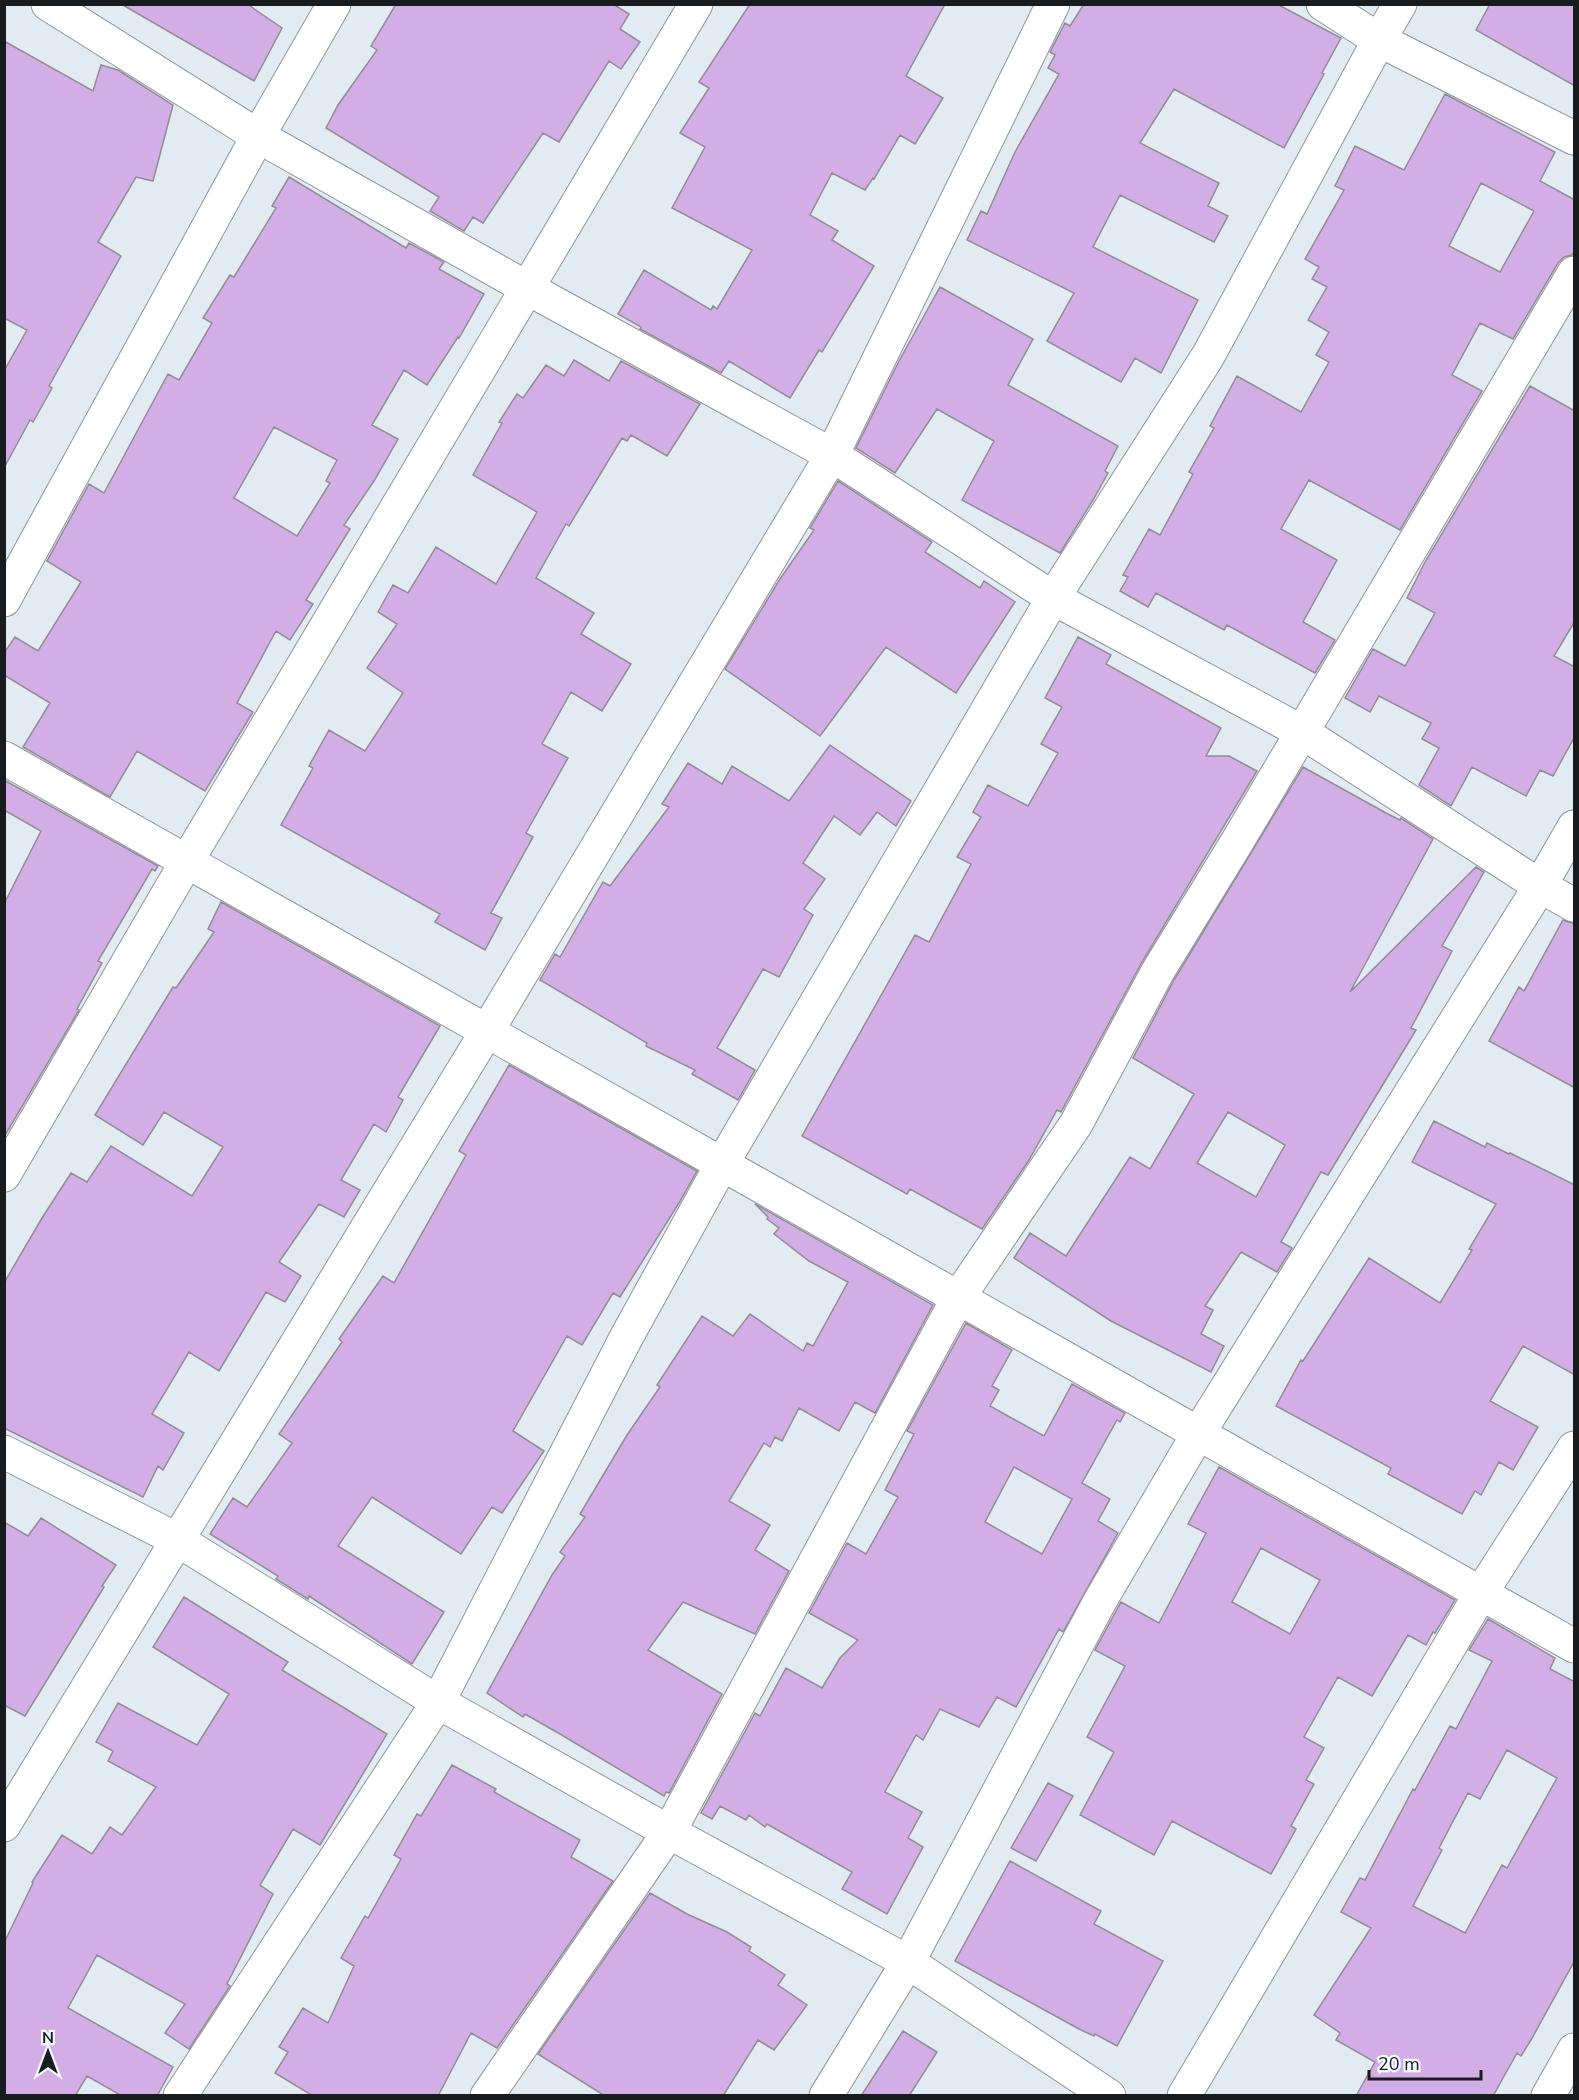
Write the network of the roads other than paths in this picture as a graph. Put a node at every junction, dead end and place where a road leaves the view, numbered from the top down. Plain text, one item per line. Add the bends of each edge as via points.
1 (48, 4) edge
2 (334, 4) edge
3 (696, 4) edge
4 (1053, 4) edge
5 (1323, 4) edge
6 (1400, 4) edge
7 (1379, 40) junction
8 (258, 136) junction
9 (1575, 138) edge
10 (1575, 273) edge
11 (527, 288) junction
12 (832, 455) junction
13 (1053, 598) junction
14 (4, 600) edge
15 (1302, 732) junction
16 (4, 758) edge
17 (1575, 827) edge
18 (187, 861) junction
19 (1540, 886) junction
20 (1575, 905) edge
21 (487, 1031) junction
22 (722, 1164) junction
23 (4, 1175) edge
24 (958, 1298) junction
25 (1198, 1434) junction
26 (1575, 1448) edge
27 (4, 1452) edge
28 (177, 1539) junction
29 (1480, 1593) junction
30 (1575, 1646) edge
31 (438, 1702) junction
32 (4, 1825) edge
33 (669, 1832) junction
34 (908, 1962) junction
35 (1575, 2050) edge
36 (180, 2096) edge
37 (488, 2096) edge
38 (826, 2096) edge
39 (1109, 2096) edge
40 (1184, 2096) edge
41 (1548, 2096) edge

1 - 8 street
2 - 8 street
3 - 11 street
4 - 12 street
5 - 7 street
6 - 7 street
7 - 9 street
7 - 13 street via 1208,356
8 - 11 street
8 - 14 street
10 - 15 street
11 - 12 street
11 - 18 street
12 - 13 street
12 - 21 street
13 - 15 street
13 - 22 street
15 - 19 street
15 - 24 street via 1158,971 1076,1124
16 - 18 street
17 - 19 street
18 - 21 street
18 - 23 street
19 - 20 street
19 - 25 street
21 - 22 street
21 - 28 street
22 - 24 street
22 - 31 street via 627,1336
24 - 25 street
24 - 33 street
25 - 29 street
25 - 34 street via 1100,1601
26 - 29 street
27 - 28 street
28 - 31 street
28 - 32 street
29 - 30 street
29 - 40 street
31 - 33 street
31 - 36 street
33 - 34 street
33 - 37 street
34 - 38 street
34 - 39 street
35 - 41 street

